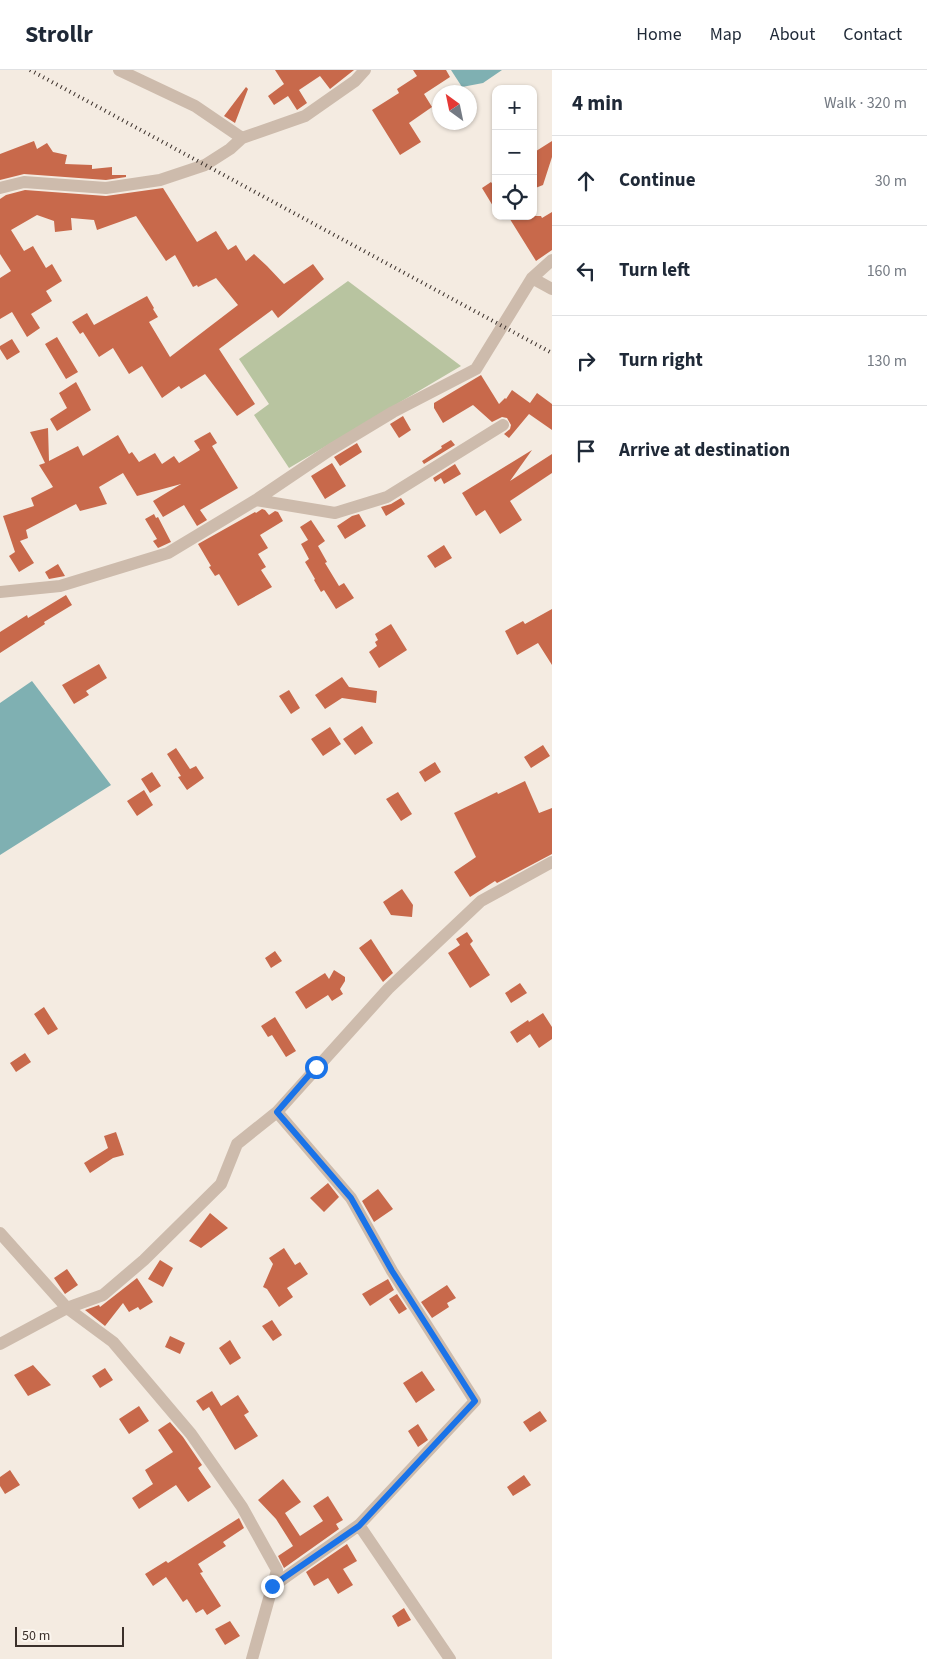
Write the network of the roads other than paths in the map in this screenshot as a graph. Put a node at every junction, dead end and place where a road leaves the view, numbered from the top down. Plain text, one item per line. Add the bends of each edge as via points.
1 (119, 70) edge
2 (366, 70) edge
3 (242, 138) junction
4 (0, 188) edge
5 (552, 260) edge
6 (532, 278) junction
7 (552, 289) edge
8 (502, 426) dead end
9 (256, 500) junction
10 (0, 592) edge
11 (552, 862) edge
12 (277, 1112) junction
13 (0, 1232) edge
14 (67, 1308) junction
15 (0, 1344) edge
16 (359, 1526) junction
17 (272, 1586) junction
18 (252, 1659) edge
19 (450, 1659) edge

1 - 3 street via 195,106
2 - 3 street via 305,116
3 - 4 street via 206,165 160,180 106,188 24,182
5 - 6 street
6 - 7 street
6 - 9 street via 476,369 393,412
8 - 9 street via 387,497 335,513
9 - 10 street via 168,553 60,586
11 - 12 street via 481,901 388,989
12 - 14 street via 237,1144 221,1184 144,1260 103,1295
12 - 16 street via 351,1198 392,1271 475,1401
13 - 14 street
14 - 15 street
14 - 17 street via 113,1342 191,1434 242,1507 277,1570
16 - 17 street
16 - 19 street
17 - 18 street

